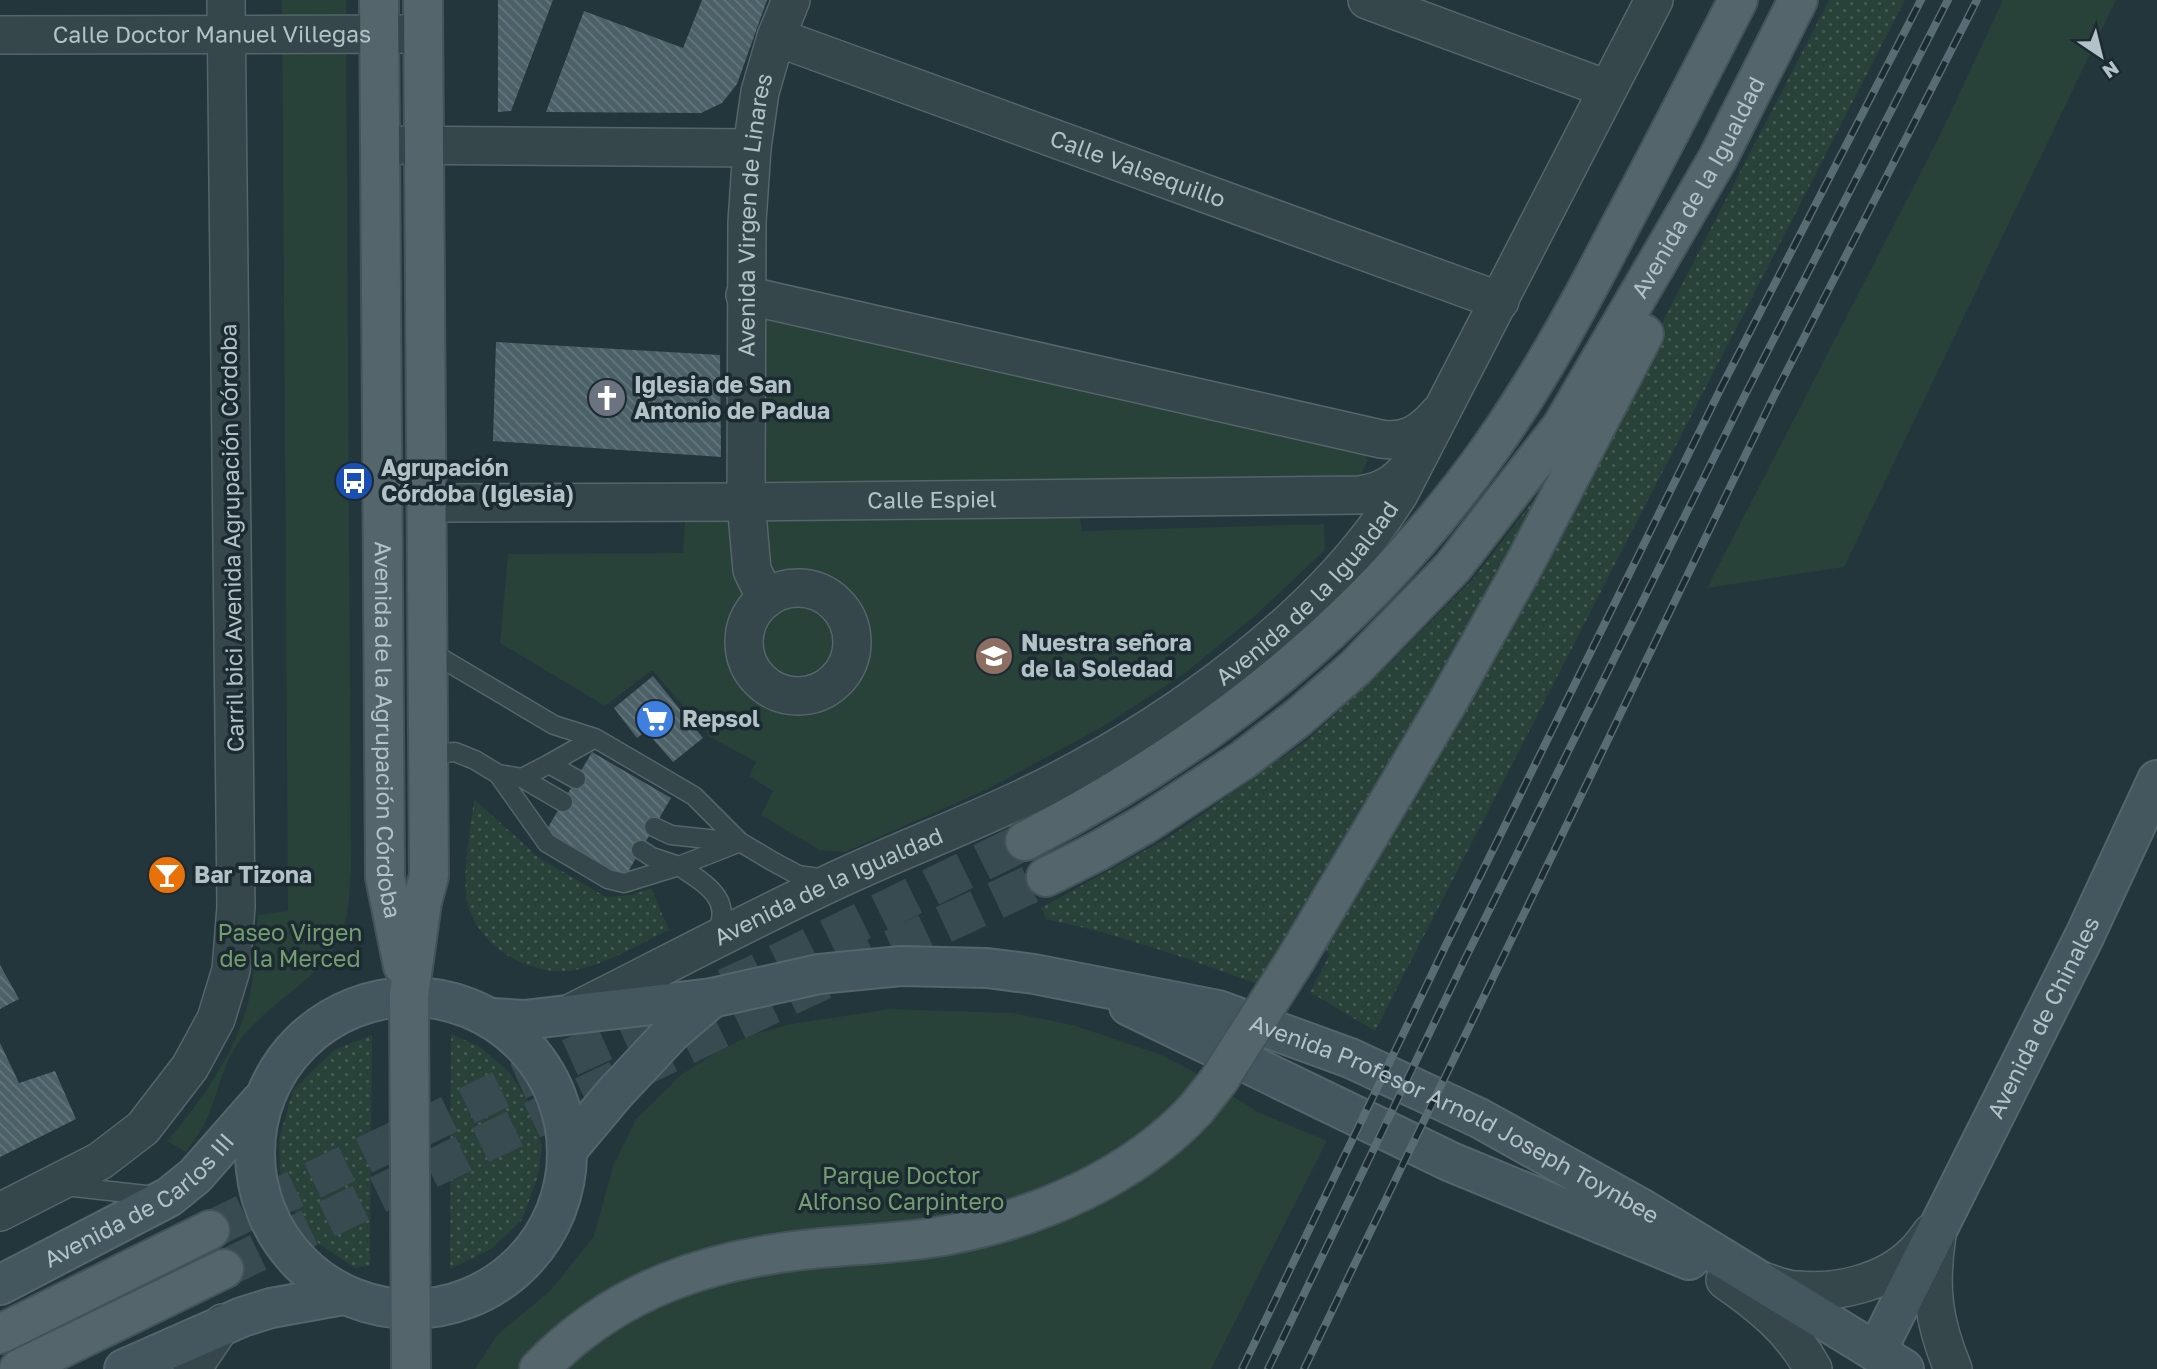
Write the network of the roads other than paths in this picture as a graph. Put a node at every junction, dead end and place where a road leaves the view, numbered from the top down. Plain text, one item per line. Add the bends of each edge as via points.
1 (791, 0) edge
2 (1367, 0) edge
3 (1654, 0) edge
4 (1738, 0) edge
5 (1798, 0) edge
6 (226, 17) edge
7 (379, 17) edge
8 (423, 17) edge
9 (0, 36) edge
10 (776, 37) junction
11 (1607, 89) junction
12 (424, 144) junction
13 (380, 145) junction
14 (752, 148) junction
15 (1718, 158) junction
16 (745, 295) junction
17 (1500, 301) junction
18 (1449, 401) junction
19 (1420, 454) junction
20 (426, 502) junction
21 (746, 502) junction
22 (766, 599) dead end
23 (427, 628) junction
24 (595, 738) junction
25 (549, 764) junction
26 (498, 774) junction
27 (428, 777) junction
28 (522, 778) junction
29 (576, 779) dead end
30 (2157, 780) edge
31 (563, 802) dead end
32 (2146, 825) edge
33 (654, 827) dead end
34 (1025, 841) tunnel mouth
35 (740, 842) junction
36 (641, 850) dead end
37 (679, 866) junction
38 (842, 877) junction
39 (1046, 877) tunnel mouth
40 (708, 945) junction
41 (1083, 983) junction
42 (409, 995) junction
43 (712, 998) junction
44 (565, 1016) junction
45 (492, 1018) junction
46 (265, 1096) junction
47 (568, 1149) junction
48 (56, 1185) junction
49 (169, 1198) junction
50 (0, 1212) edge
51 (1939, 1224) junction
52 (210, 1230) tunnel mouth
53 (1704, 1266) junction
54 (224, 1269) tunnel mouth
55 (1759, 1280) junction
56 (0, 1285) edge
57 (343, 1295) junction
58 (1802, 1306) junction
59 (411, 1310) junction
60 (223, 1324) junction
61 (0, 1334) edge
62 (1883, 1363) edge
63 (19, 1369) edge
64 (124, 1369) edge
65 (192, 1369) edge
66 (411, 1369) edge
67 (539, 1369) edge
68 (1813, 1369) edge
69 (1953, 1369) edge

1 - 10 street, Avenida Virgen de Linares
2 - 11 street
3 - 11 street, Avenida de la Igualdad
4 - 34 main road, Avenida de la Igualdad via 1570,321 1491,447 1421,537 1321,641 1268,686 1140,776
5 - 15 main road, Avenida de la Igualdad
6 - 7 street, Calle Doctor Manuel Villegas
6 - 9 street, Calle Doctor Manuel Villegas
6 - 48 street, Carril bici Avenida Agrupación Córdoba via 235,940 225,994 190,1067 143,1128 100,1161
7 - 8 street, Calle Doctor Manuel Villegas
7 - 13 main road, Avenida de la Agrupación Córdoba
8 - 12 main road, Avenida de la Agrupación Córdoba
10 - 14 street, Avenida Virgen de Linares via 760,92
10 - 17 street, Calle Valsequillo
11 - 17 street, Avenida de la Igualdad
12 - 13 street
12 - 14 street
12 - 20 main road, Avenida de la Agrupación Córdoba
13 - 42 main road, Avenida de la Agrupación Córdoba via 385,877
14 - 16 street, Avenida Virgen de Linares
15 - 39 main road, Avenida de la Igualdad via 1562,426 1445,576 1355,668 1243,760 1145,824
15 - 67 main road, bridge via 1673,279 1525,563 1296,960 1196,1109 1143,1156 1079,1192 1009,1220 908,1241 760,1256 660,1284 597,1320
16 - 18 street via 1393,441 1416,435
16 - 21 street, Avenida Virgen de Linares
17 - 18 street, Avenida de la Igualdad
18 - 19 street, Avenida de la Igualdad
19 - 21 street, Calle Espiel via 1396,482 1359,495
19 - 38 street, Avenida de la Igualdad via 1378,527 1348,564 1271,637 1181,707 1042,789
20 - 21 street, Calle Espiel
20 - 23 main road, Avenida de la Agrupación Córdoba
21 - 22 street, Avenida Virgen de Linares via 751,570
23 - 24 lane via 432,649 441,659 554,725
23 - 27 main road, Avenida de la Agrupación Córdoba
24 - 25 lane
24 - 35 lane via 694,796
25 - 28 lane
25 - 29 lane
26 - 27 lane via 455,752 441,753
26 - 28 lane
26 - 37 lane via 547,843 608,879 624,883
27 - 42 main road, Avenida de la Agrupación Córdoba via 429,876
28 - 31 lane
30 - 32 main road, Avenida de Chinales
32 - 51 main road, Avenida de Chinales
33 - 35 lane via 671,835
35 - 37 lane
35 - 38 lane via 798,875 822,880
36 - 37 lane
37 - 40 lane via 714,890 720,901 720,926
38 - 40 street, Avenida de la Igualdad
40 - 44 street, Avenida de la Igualdad
41 - 43 main road, Avenida Profesor Arnold Joseph Toynbee via 988,968 901,965 819,974
41 - 53 main road, Avenida Profesor Arnold Joseph Toynbee via 1451,1162
41 - 55 main road, Avenida Profesor Arnold Joseph Toynbee via 1218,1010 1350,1058 1479,1118
42 - 45 main road via 452,1001
42 - 46 main road via 363,1004 322,1024 288,1056
42 - 59 main road, Avenida de la Agrupación Córdoba
43 - 44 main road, Avenida Profesor Arnold Joseph Toynbee
43 - 47 main road, Avenida Profesor Arnold Joseph Toynbee via 663,1041
44 - 45 main road, Avenida Profesor Arnold Joseph Toynbee
45 - 47 main road via 523,1042 547,1074 562,1110
46 - 49 main road, Avenida de Carlos III via 195,1176
46 - 57 main road via 254,1142 257,1189 274,1232 304,1269
47 - 59 main road via 561,1199 538,1244 492,1285 459,1302
48 - 49 lane
48 - 50 street
49 - 56 main road, Avenida de Carlos III
51 - 55 street, Avenida de Chinales via 1898,1267 1861,1283 1829,1290 1795,1290
51 - 62 main road, Avenida de Chinales
51 - 69 street, Avenida de Chinales via 1932,1294 1936,1323
52 - 61 main road, Avenida de Carlos III
53 - 58 main road, Avenida Profesor Arnold Joseph Toynbee
53 - 68 street via 1760,1304 1788,1331
54 - 63 main road
55 - 58 main road, Avenida Profesor Arnold Joseph Toynbee
57 - 59 main road via 376,1307
57 - 60 main road via 271,1308
58 - 62 main road, Avenida Profesor Arnold Joseph Toynbee
59 - 66 main road, Avenida de la Agrupación Córdoba
60 - 64 main road
60 - 65 street

